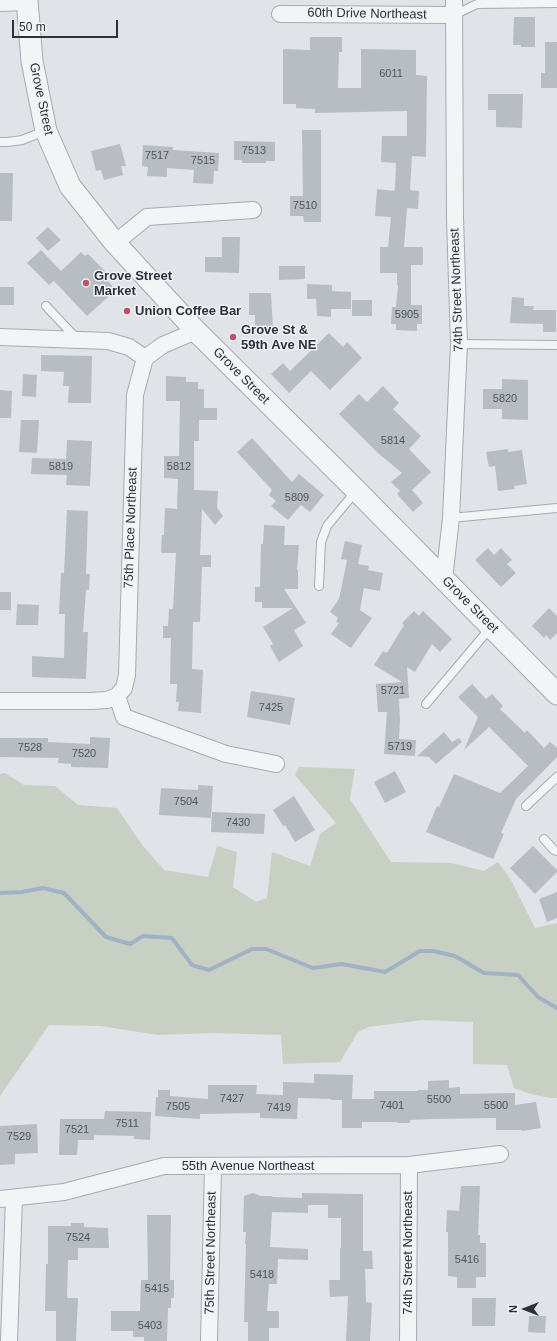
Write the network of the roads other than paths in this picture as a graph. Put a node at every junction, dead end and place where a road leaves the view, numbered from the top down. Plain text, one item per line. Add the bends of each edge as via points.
1 (27, 1) edge
2 (0, 3) edge
3 (557, 3) edge
4 (454, 8) edge
5 (280, 14) dead end
6 (46, 131) junction
7 (0, 142) edge
8 (253, 210) dead end
9 (115, 243) junction
10 (46, 306) dead end
11 (196, 331) junction
12 (0, 337) edge
13 (78, 340) junction
14 (459, 344) junction
15 (557, 345) edge
16 (145, 358) junction
17 (356, 490) junction
18 (557, 508) edge
19 (451, 518) junction
20 (444, 578) junction
21 (319, 586) dead end
22 (492, 626) junction
23 (552, 686) edge
24 (117, 696) junction
25 (0, 701) edge
26 (426, 704) dead end
27 (276, 764) dead end
28 (557, 777) edge
29 (526, 806) dead end
30 (544, 839) dead end
31 (557, 851) edge
32 (500, 1154) dead end
33 (409, 1165) junction
34 (213, 1166) junction
35 (7, 1198) edge
36 (9, 1341) edge
37 (209, 1341) edge
38 (408, 1341) edge

1 - 2 street
1 - 6 street, Grove Street via 32,61
3 - 4 lane via 477,4
4 - 5 street, 60th Drive Northeast
4 - 14 street, 74th Street Northeast via 455,218
6 - 7 lane via 22,140
6 - 9 street, Grove Street via 70,186
8 - 9 street via 148,217
9 - 11 street, Grove Street
10 - 13 lane
11 - 16 street via 163,345
11 - 17 street, Grove Street
12 - 13 street
13 - 16 street via 108,340 129,347
14 - 15 lane
14 - 19 street, 74th Street Northeast
16 - 24 street, 75th Place Northeast via 136,395 127,675 124,688
17 - 20 street, Grove Street
17 - 21 lane via 326,526 321,542
18 - 19 lane
19 - 20 street, 74th Street Northeast
20 - 22 street, Grove Street
22 - 23 street, Grove Street
22 - 26 lane
24 - 25 street via 107,700 90,701
24 - 27 street via 124,718 226,754
28 - 29 lane
30 - 31 lane
32 - 33 street, 55th Avenue Northeast
33 - 34 street, 55th Avenue Northeast
33 - 38 street, 74th Street Northeast
34 - 35 street, 55th Avenue Northeast via 164,1166 64,1192
34 - 37 street, 75th Street Northeast
35 - 36 street

